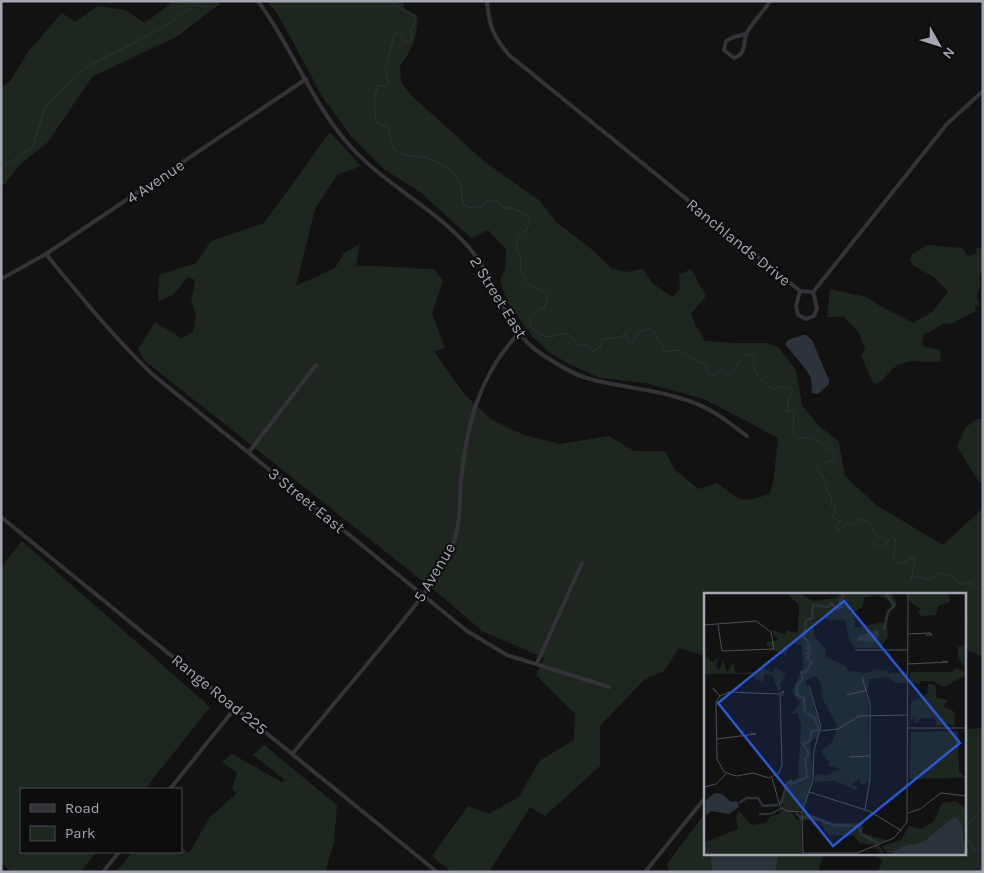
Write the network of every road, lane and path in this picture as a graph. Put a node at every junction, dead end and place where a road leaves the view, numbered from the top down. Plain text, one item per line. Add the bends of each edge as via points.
1 (258, 1) edge
2 (487, 1) edge
3 (770, 1) edge
4 (746, 34) junction
5 (306, 79) junction
6 (983, 90) edge
7 (46, 254) junction
8 (1, 279) edge
9 (800, 291) junction
10 (813, 292) junction
11 (519, 333) junction
12 (316, 365) dead end
13 (747, 436) dead end
14 (249, 452) junction
15 (1, 517) edge
16 (582, 562) dead end
17 (423, 596) junction
18 (537, 663) junction
19 (609, 687) dead end
20 (236, 707) junction
21 (293, 753) junction
22 (171, 788) edge
23 (704, 799) edge
24 (118, 853) edge
25 (103, 872) edge
26 (437, 872) edge
27 (645, 872) edge

1 - 5 street, 2 Street East
2 - 9 street, Ranchlands Drive via 488,18 496,39 509,55
3 - 4 street
4 - 4 street via 726,41 724,50 734,58 739,56 744,50
5 - 7 street, 4 Avenue
5 - 11 street, 2 Street East via 353,149 437,218 473,254
6 - 10 street via 947,124
7 - 8 street, 4 Avenue
7 - 14 street, 3 Street East via 130,353
9 - 10 street, Ranchlands Drive
9 - 10 street via 796,306 798,315 806,318 814,316 817,308
11 - 13 street, 2 Street East via 538,352 574,373 690,401 713,411
11 - 17 street, 5 Avenue via 485,383 472,415 457,530
12 - 14 street
14 - 17 street, 3 Street East
15 - 20 street, Range Road 225
16 - 18 street
17 - 18 street, 3 Street East via 498,651
17 - 21 street, 5 Avenue
18 - 19 street, 3 Street East
20 - 21 street, Range Road 225
20 - 22 street
21 - 26 street, Range Road 225
23 - 27 street
24 - 25 street

